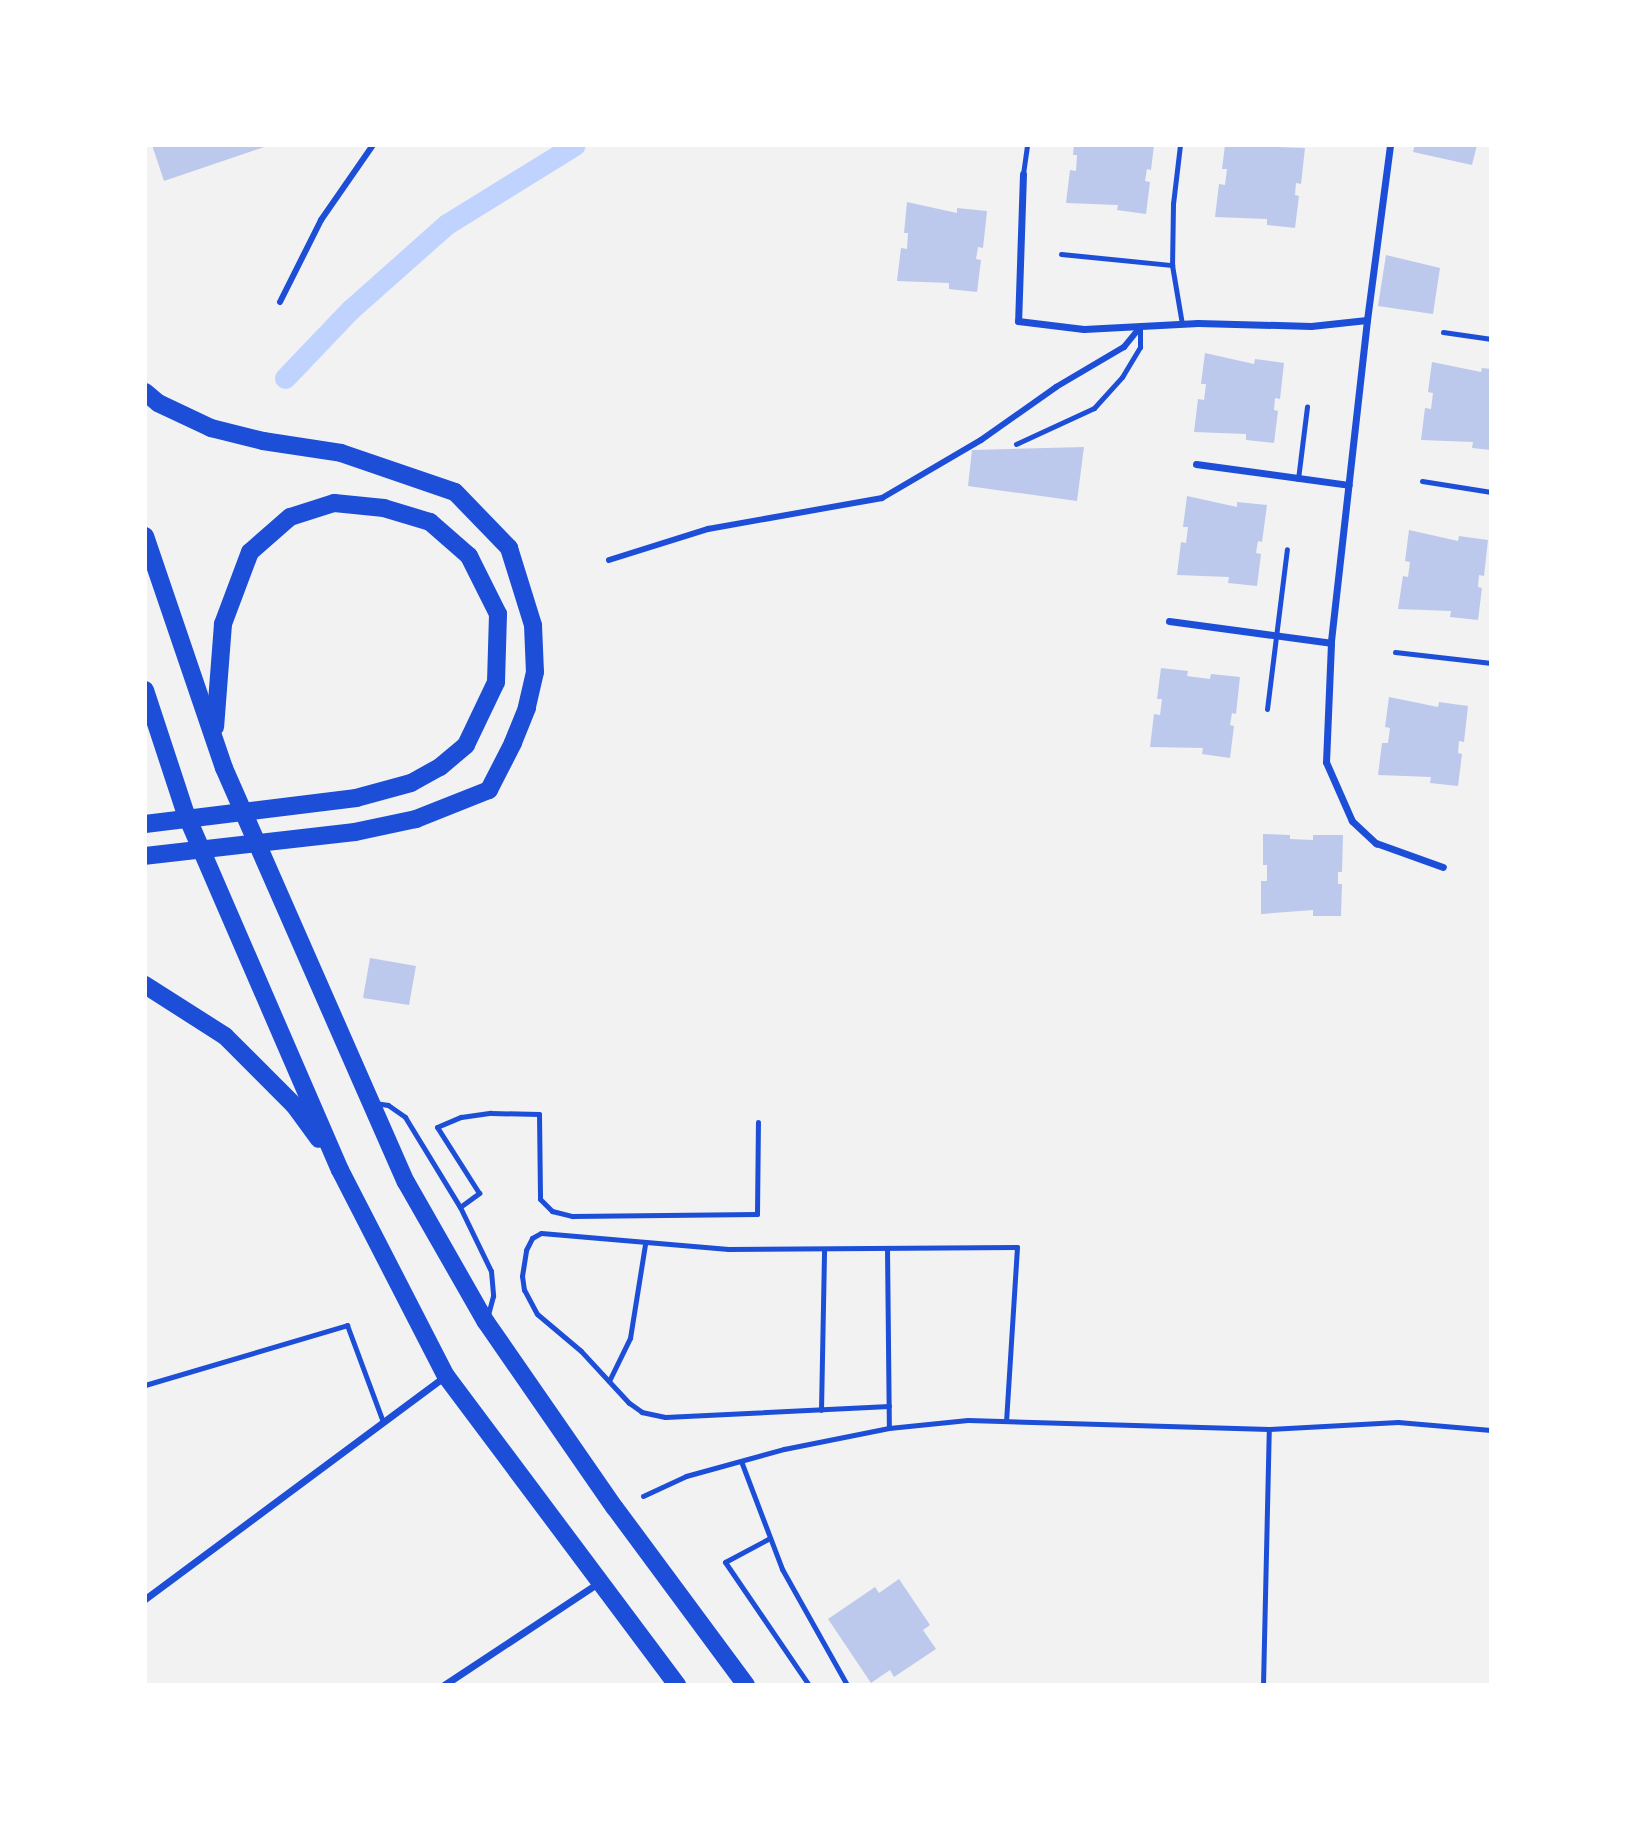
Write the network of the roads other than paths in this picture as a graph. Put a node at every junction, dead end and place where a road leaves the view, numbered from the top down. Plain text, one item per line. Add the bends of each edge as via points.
1 (373, 145) edge
2 (1027, 145) edge
3 (1180, 145) edge
4 (1390, 145) edge
5 (1023, 174) joint
6 (1061, 254) dead end
7 (1172, 265) junction
8 (280, 302) dead end
9 (1367, 320) junction
10 (1182, 324) junction
11 (1140, 327) junction
12 (1443, 332) dead end
13 (1491, 339) edge
14 (145, 392) edge
15 (1307, 407) dead end
16 (1016, 444) dead end
17 (1196, 464) dead end
18 (1298, 479) junction
19 (1422, 481) dead end
20 (1349, 485) junction
21 (1491, 492) edge
22 (145, 536) edge
23 (1287, 549) dead end
24 (609, 560) dead end
25 (1169, 621) dead end
26 (1276, 636) junction
27 (1331, 643) junction
28 (1395, 652) dead end
29 (1491, 663) edge
30 (145, 690) edge
31 (1267, 709) dead end
32 (214, 734) junction
33 (152, 823) edge
34 (151, 855) edge
35 (1443, 867) dead end
36 (145, 985) edge
37 (370, 1103) junction
38 (758, 1122) dead end
39 (340, 1170) junction
40 (460, 1207) junction
41 (645, 1244) junction
42 (887, 1248) junction
43 (824, 1250) junction
44 (486, 1322) junction
45 (446, 1376) junction
46 (609, 1381) junction
47 (145, 1385) edge
48 (889, 1406) junction
49 (821, 1410) junction
50 (1006, 1421) junction
51 (383, 1422) junction
52 (889, 1429) junction
53 (1269, 1429) junction
54 (1491, 1430) edge
55 (741, 1461) junction
56 (643, 1496) dead end
57 (770, 1538) junction
58 (601, 1581) junction
59 (145, 1599) edge
60 (444, 1685) edge
61 (677, 1685) edge
62 (746, 1685) edge
63 (809, 1685) edge
64 (847, 1685) edge
65 (1263, 1685) edge

1 - 8 street via 321,220
2 - 5 lane
3 - 7 lane
4 - 9 street
5 - 11 street via 1018,321 1084,329
6 - 7 lane
7 - 10 lane
9 - 10 street via 1311,326
9 - 20 street
10 - 11 street
11 - 16 lane via 1140,347 1122,377 1094,408
11 - 24 street via 1124,347 882,498 708,528
12 - 13 lane
14 - 34 highway via 211,428 341,453 455,492 509,548 533,625 535,672 527,708 489,790 416,819 355,832
15 - 18 lane
17 - 18 street
18 - 20 street
19 - 21 lane
20 - 27 street
22 - 32 highway
23 - 26 lane
25 - 26 street
26 - 27 street
26 - 31 lane
27 - 35 street via 1326,762 1335,788 1352,821 1376,843
28 - 29 lane
30 - 39 highway via 185,812
32 - 33 highway via 223,624 250,552 290,517 334,503 384,508 430,522 470,556 498,614 496,682 466,745 440,767 411,783 356,798
32 - 37 highway via 276,891
36 - 39 highway via 225,1036 295,1105
37 - 40 lane via 388,1105 405,1117
37 - 44 highway via 406,1182
38 - 40 lane via 757,1214 572,1216 552,1211 540,1199 539,1114 503,1113 469,1116 437,1126 479,1193
39 - 45 highway
40 - 44 lane via 491,1271
41 - 43 lane
41 - 46 lane via 630,1338
41 - 46 lane via 541,1233 526,1250 522,1276 529,1303
42 - 43 lane
42 - 48 lane
42 - 50 lane via 1017,1247
43 - 49 lane
44 - 62 highway
45 - 51 street
45 - 58 highway
46 - 49 lane via 635,1408 653,1416
47 - 51 lane via 347,1325
48 - 49 lane
48 - 52 lane
50 - 52 lane via 968,1420
50 - 53 lane
51 - 59 street
52 - 55 lane
53 - 54 lane via 1398,1422
53 - 65 lane
55 - 56 lane via 686,1476
55 - 57 lane
57 - 63 lane via 725,1562
57 - 64 lane via 782,1569
58 - 60 street
58 - 61 highway

